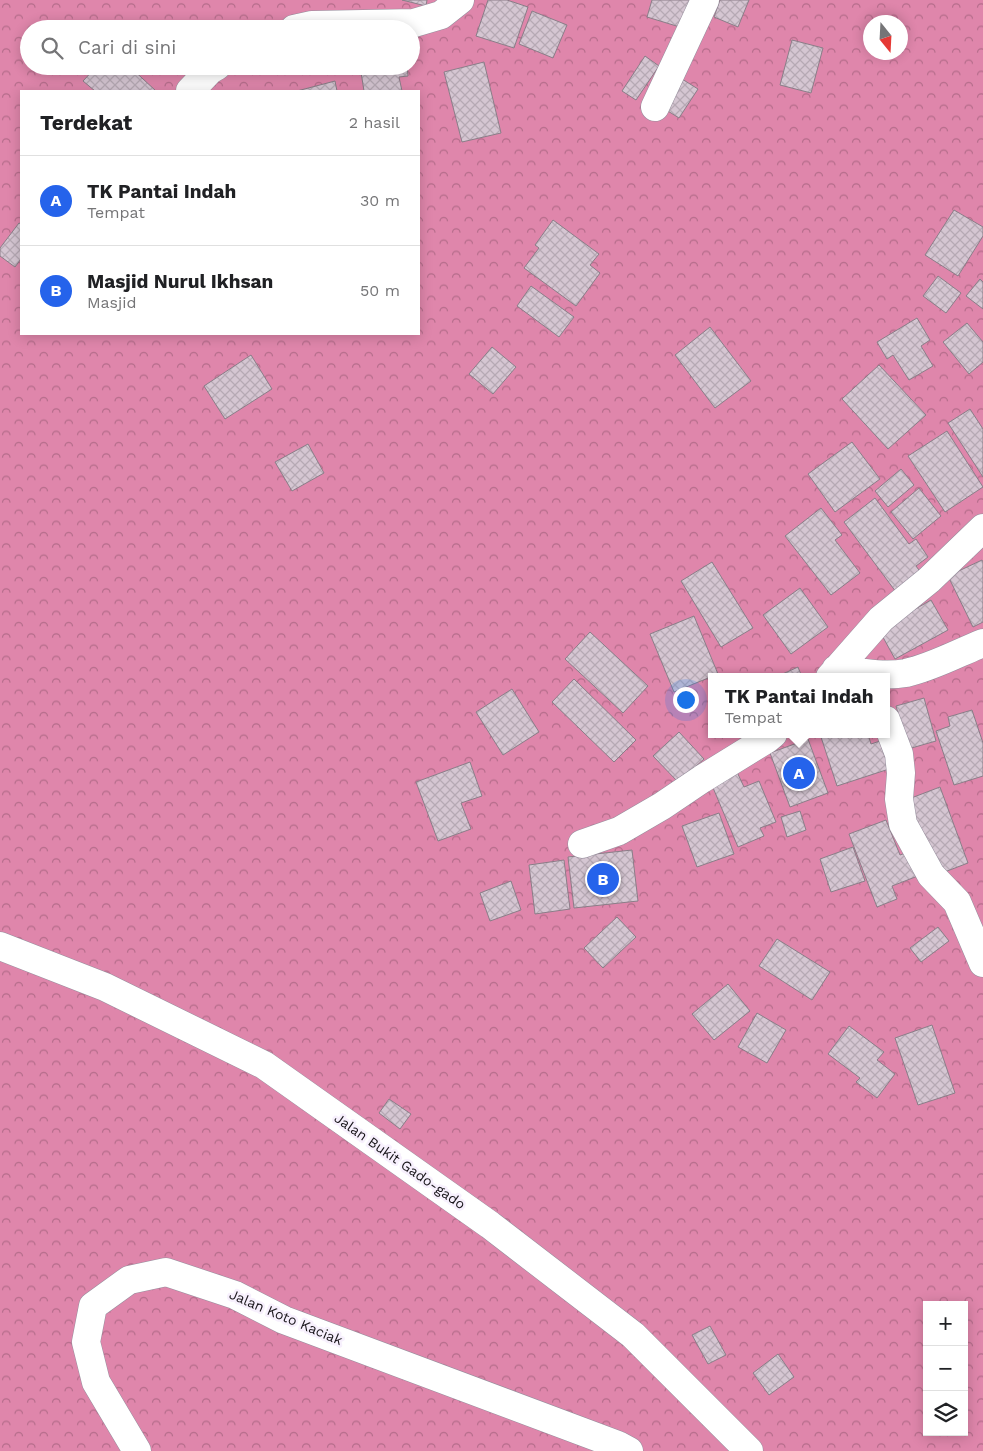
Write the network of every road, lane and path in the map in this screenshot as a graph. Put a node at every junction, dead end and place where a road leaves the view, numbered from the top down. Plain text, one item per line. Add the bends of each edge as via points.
1 (460, 0) edge
2 (705, 0) edge
3 (420, 22) edge
4 (205, 75) edge
5 (191, 90) edge
6 (656, 107) dead end
7 (983, 528) edge
8 (983, 643) edge
9 (833, 673) edge
10 (890, 674) edge
11 (890, 730) edge
12 (769, 738) edge
13 (582, 844) dead end
14 (0, 946) edge
15 (983, 963) edge
16 (137, 1451) edge
17 (629, 1451) edge
18 (750, 1451) edge

1 - 3 street via 441,15
2 - 6 street
4 - 5 street
7 - 9 street via 929,580 881,619
8 - 10 street via 922,668
11 - 15 street via 899,754 899,798 903,824 931,875 957,902
12 - 13 street via 619,831
14 - 18 street, Jalan Bukit Gado-gado via 104,987 264,1065 490,1224 633,1335
16 - 17 street, Jalan Koto Kaciak via 96,1382 86,1342 93,1306 129,1280 166,1272 235,1295 284,1320

